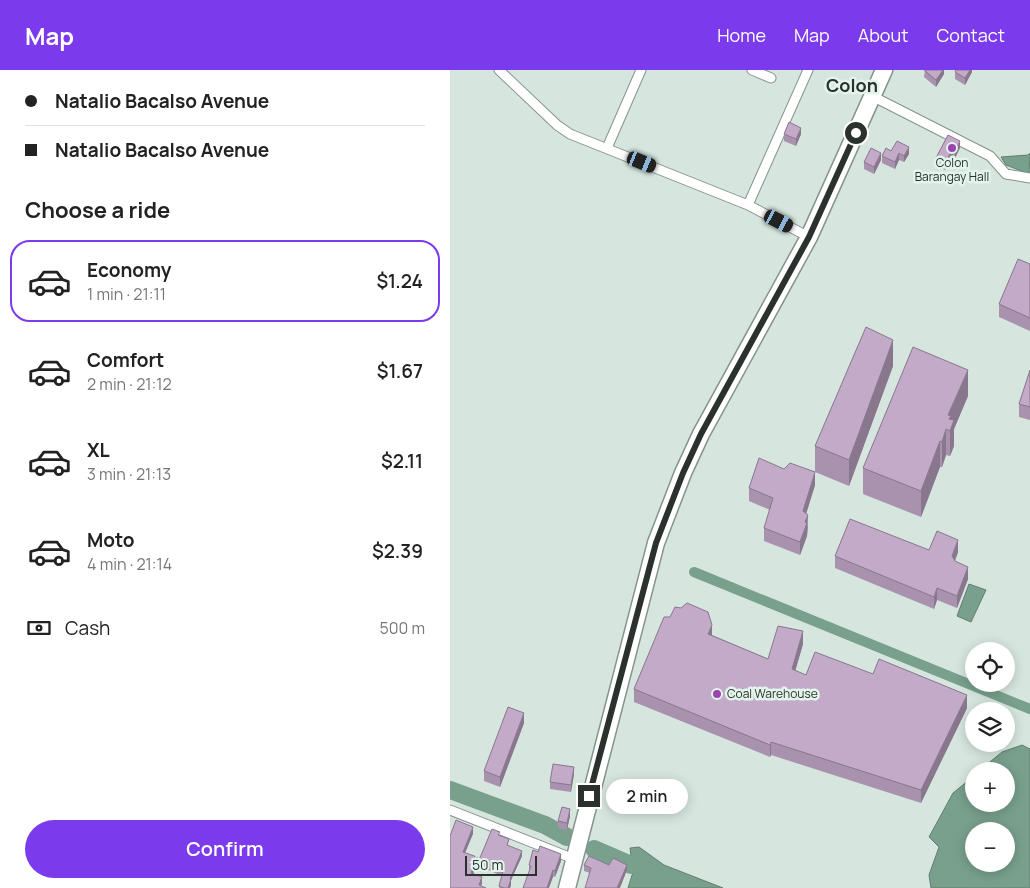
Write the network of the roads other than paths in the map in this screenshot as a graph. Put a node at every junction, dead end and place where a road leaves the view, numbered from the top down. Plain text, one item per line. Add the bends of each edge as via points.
1 (499, 70) edge
2 (641, 70) edge
3 (752, 70) edge
4 (808, 70) edge
5 (884, 70) edge
6 (771, 78) dead end
7 (872, 96) junction
8 (607, 148) junction
9 (1030, 178) edge
10 (748, 205) junction
11 (809, 237) junction
12 (451, 811) edge
13 (574, 859) junction
14 (567, 888) edge

1 - 8 street via 557,125 570,134
2 - 8 street
3 - 6 street
4 - 10 street
5 - 7 highway
7 - 9 street via 990,156 1006,174
7 - 11 highway
8 - 10 street
10 - 11 street
11 - 13 highway via 701,434 656,543
12 - 13 street
13 - 14 highway

